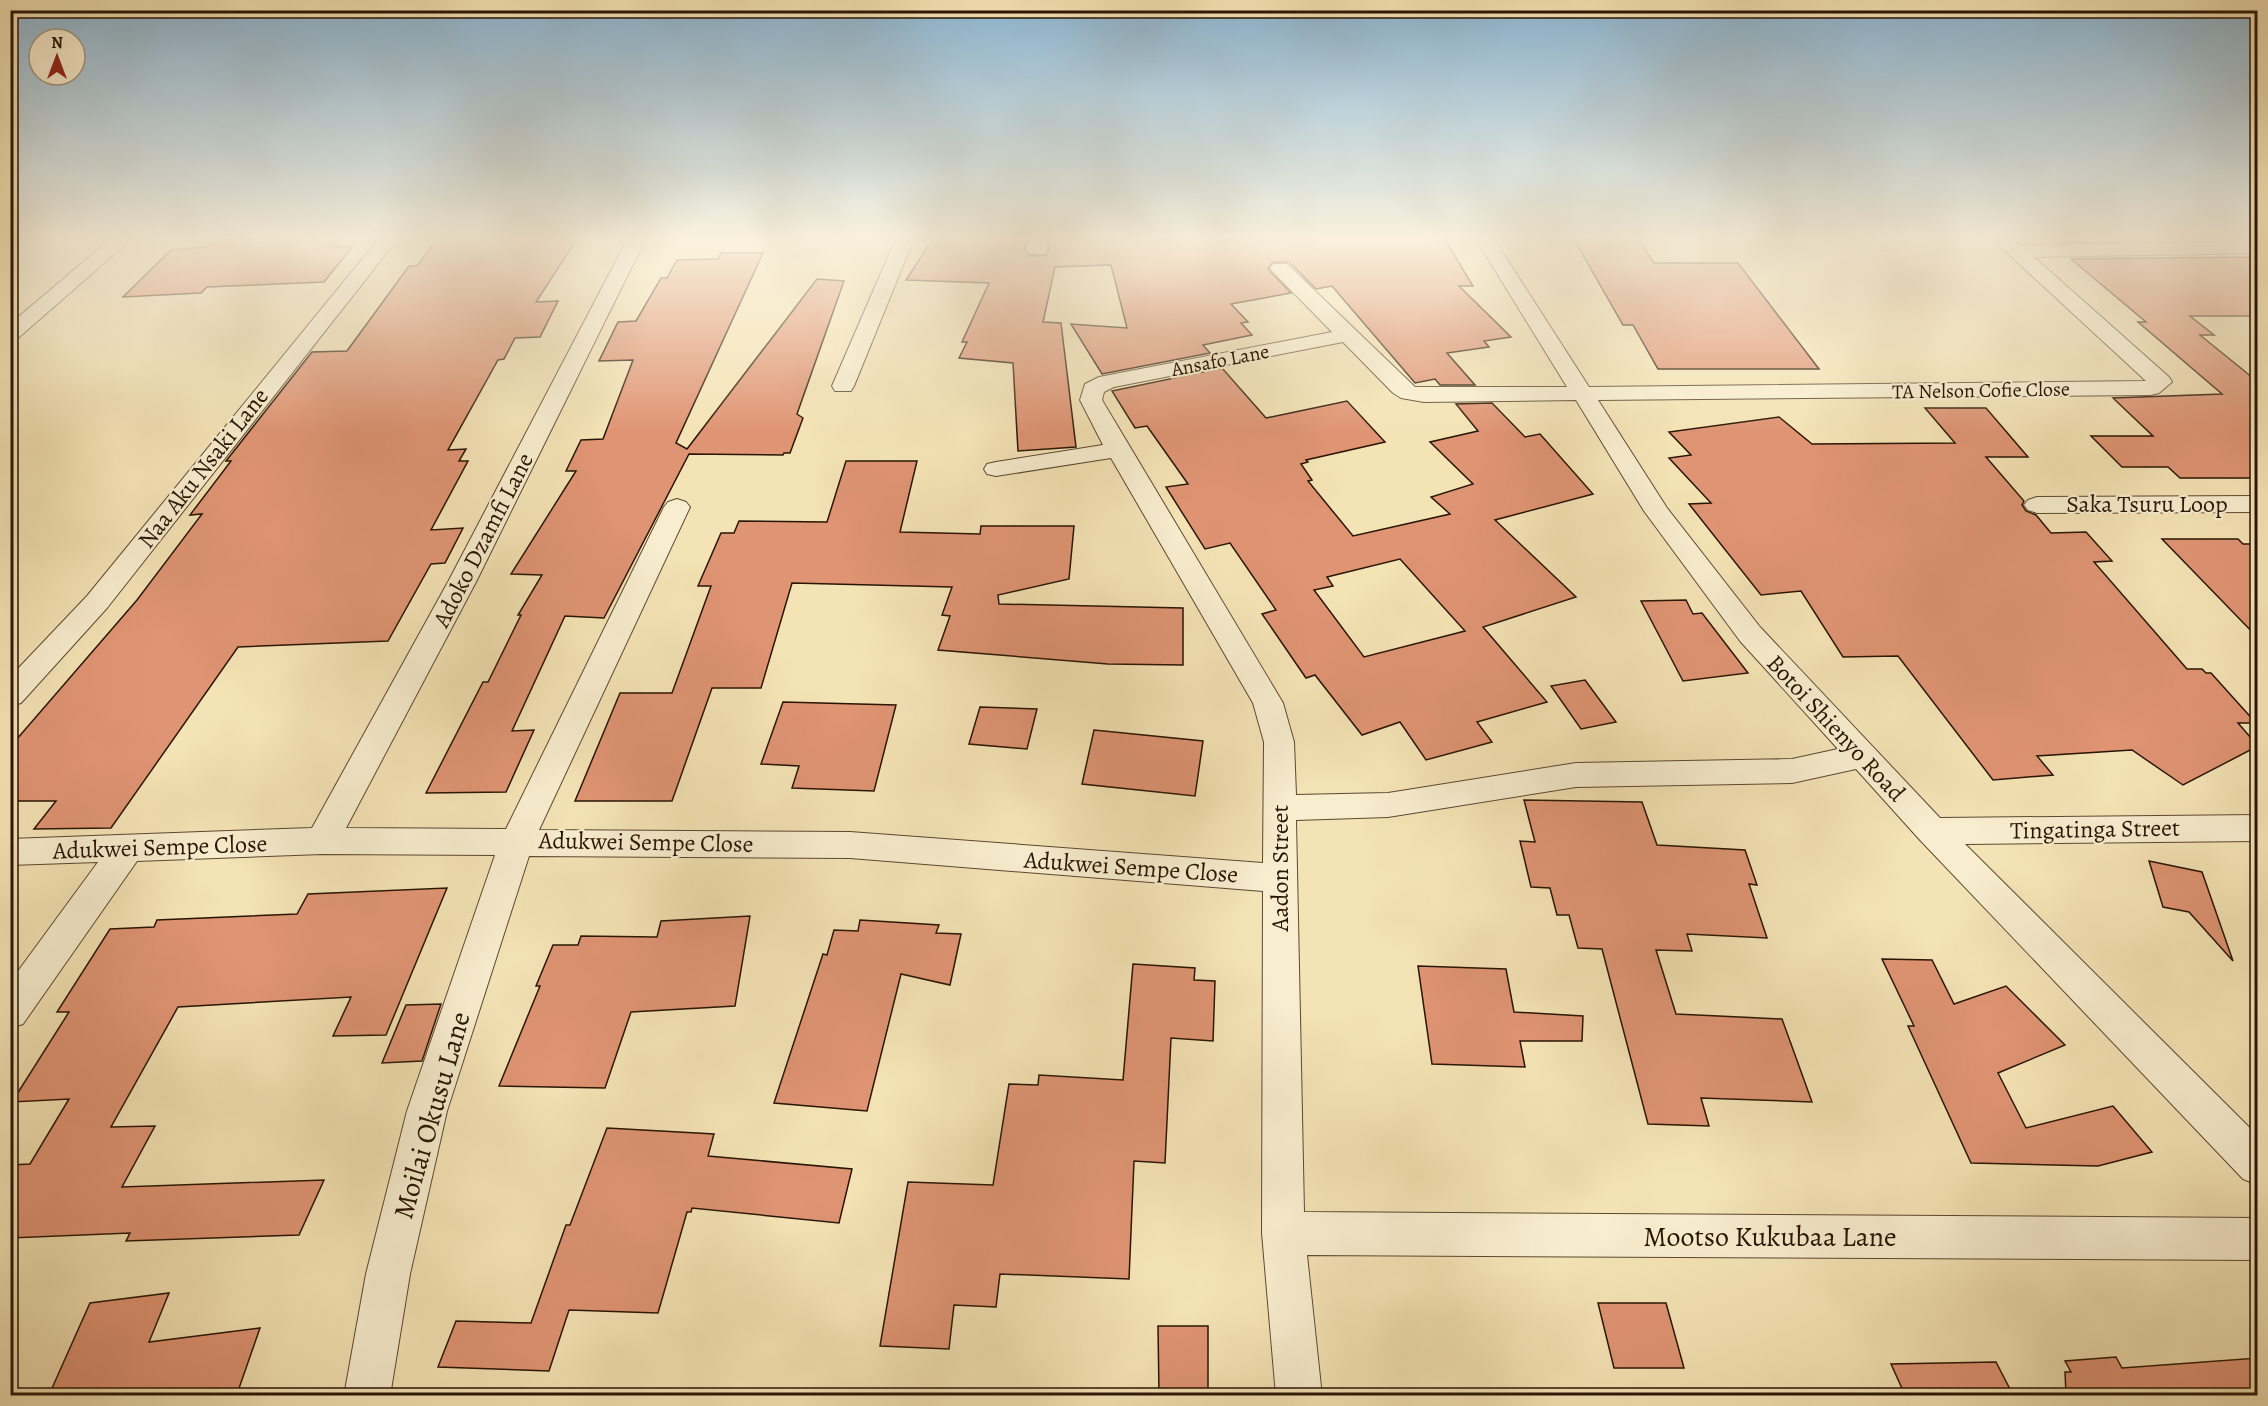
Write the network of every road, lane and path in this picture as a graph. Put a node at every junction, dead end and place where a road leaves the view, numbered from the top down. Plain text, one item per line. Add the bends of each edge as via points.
1 (49, 302) edge
2 (338, 302) edge
3 (605, 302) edge
4 (878, 302) edge
5 (1314, 302) edge
6 (1523, 302) edge
7 (2073, 302) edge
8 (10, 335) edge
9 (1348, 335) junction
10 (843, 386) dead end
11 (1093, 389) joint
12 (1580, 394) junction
13 (1118, 450) junction
14 (996, 469) dead end
15 (2258, 504) edge
16 (2037, 505) dead end
17 (677, 507) dead end
18 (10, 696) edge
19 (1862, 756) junction
20 (1279, 808) junction
21 (2258, 828) edge
22 (1932, 831) junction
23 (322, 841) junction
24 (517, 841) junction
25 (128, 847) junction
26 (10, 852) edge
27 (1280, 878) junction
28 (10, 1012) edge
29 (2258, 1165) edge
30 (1283, 1233) junction
31 (2258, 1239) edge
32 (367, 1395) edge
33 (1299, 1395) edge

1 - 8 street
2 - 18 street, Naa Aku Nsaki Lane via 97,602
3 - 23 street, Adoko Dzamfi Lane via 462,582
4 - 10 street
5 - 9 street
6 - 12 street, Botoi Shienyo Road
7 - 12 street, TA Nelson Cofie Close via 2161,382 2151,388
9 - 11 street, Ansafo Lane via 1107,382
9 - 12 street via 1409,393
11 - 13 street, Aadon Street via 1091,400
12 - 19 street, Botoi Shienyo Road via 1657,512 1750,634
13 - 14 street
13 - 20 street, Aadon Street via 1268,704 1279,742
15 - 16 street, Saka Tsuru Loop
17 - 24 street, Moilai Okusu Lane
19 - 20 street via 1792,771 1576,775 1388,805
19 - 22 street, Botoi Shienyo Road
20 - 27 street, Aadon Street
21 - 22 street, Tingatinga Street
22 - 29 street, Botoi Shienyo Road
23 - 24 street, Adukwei Sempe Close
23 - 25 street, Adukwei Sempe Close
24 - 27 street, Adukwei Sempe Close via 850,845
24 - 32 street, Moilai Okusu Lane via 427,1111 388,1274
25 - 26 street, Adukwei Sempe Close
25 - 28 street
27 - 30 street, Aadon Street
30 - 31 street, Mootso Kukubaa Lane
30 - 33 street, Aadon Street

